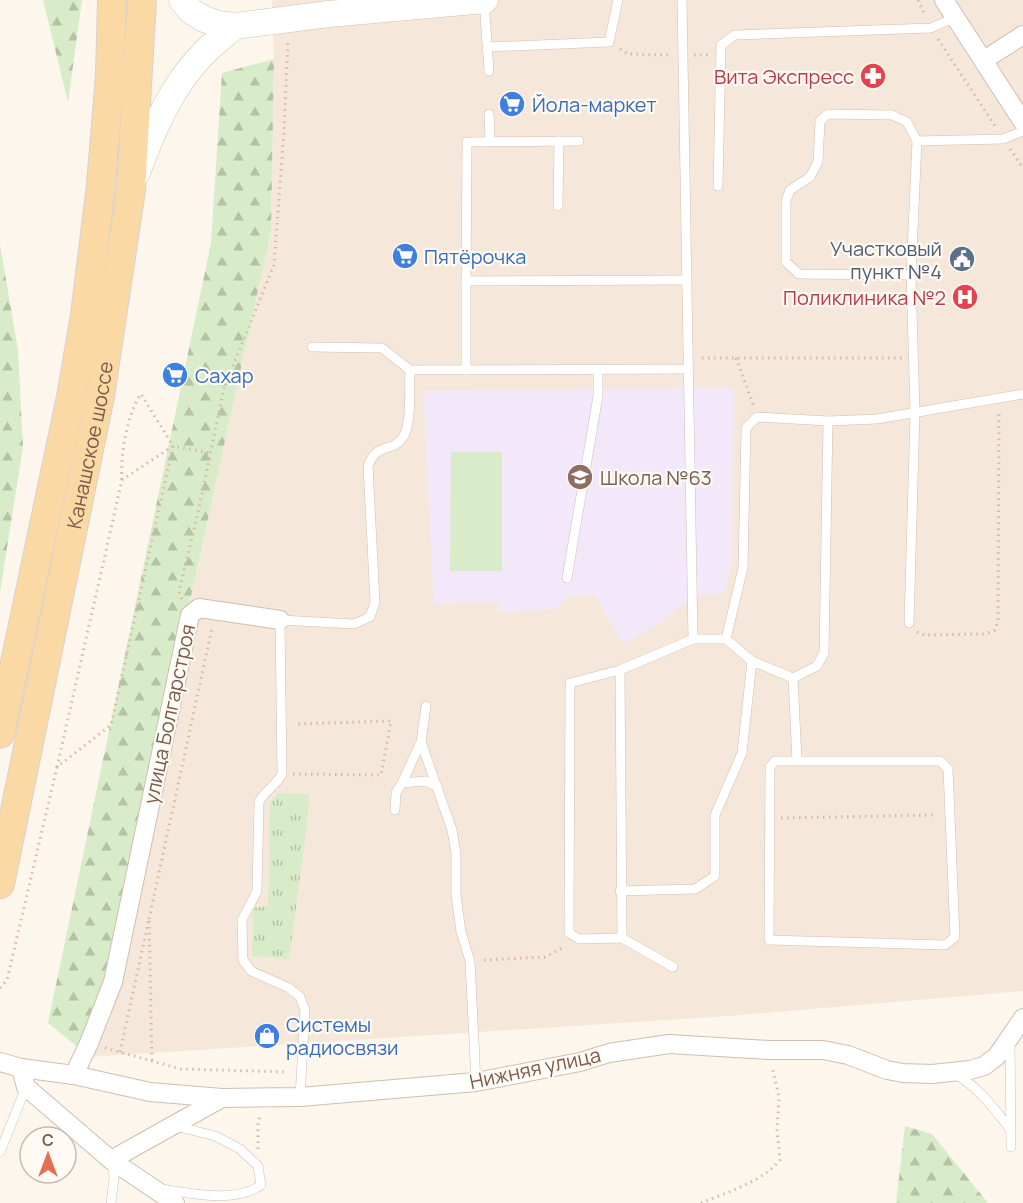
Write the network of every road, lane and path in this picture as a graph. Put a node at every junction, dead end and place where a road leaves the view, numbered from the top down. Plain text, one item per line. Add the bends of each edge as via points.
1 (112, 0) edge
2 (142, 0) edge
3 (182, 0) edge
4 (484, 0) edge
5 (618, 0) edge
6 (682, 0) edge
7 (918, 0) edge
8 (944, 0) edge
9 (337, 7) edge
10 (956, 17) junction
11 (289, 20) junction
12 (235, 26) junction
13 (931, 28) junction
14 (1023, 35) edge
15 (609, 42) junction
16 (488, 47) junction
17 (721, 54) junction
18 (683, 55) junction
19 (984, 60) junction
20 (489, 71) dead end
21 (489, 114) dead end
22 (1023, 122) edge
23 (1023, 131) edge
24 (1003, 139) junction
25 (490, 141) junction
26 (559, 141) junction
27 (579, 141) dead end
28 (916, 141) junction
29 (1023, 168) edge
30 (718, 186) dead end
31 (131, 190) junction
32 (558, 206) dead end
33 (911, 276) junction
34 (687, 280) junction
35 (466, 281) junction
36 (312, 347) dead end
37 (688, 357) junction
38 (736, 357) junction
39 (913, 357) junction
40 (688, 369) junction
41 (410, 370) junction
42 (466, 370) junction
43 (598, 370) junction
44 (1023, 394) edge
45 (999, 397) junction
46 (915, 412) junction
47 (757, 417) junction
48 (828, 421) junction
49 (173, 446) junction
50 (210, 453) junction
51 (122, 480) junction
52 (567, 578) dead end
53 (215, 611) junction
54 (190, 615) junction
55 (279, 620) junction
56 (909, 623) joint
57 (693, 639) junction
58 (726, 639) junction
59 (752, 661) junction
60 (620, 670) junction
61 (7, 671) edge
62 (793, 678) junction
63 (426, 706) dead end
64 (282, 725) junction
65 (0, 734) edge
66 (421, 742) junction
67 (797, 761) junction
68 (57, 767) junction
69 (282, 774) junction
70 (402, 783) junction
71 (437, 786) junction
72 (395, 810) dead end
73 (950, 815) junction
74 (770, 818) junction
75 (0, 884) edge
76 (620, 891) junction
77 (149, 919) junction
78 (622, 938) junction
79 (579, 939) junction
80 (470, 961) junction
81 (673, 967) dead end
82 (0, 987) edge
83 (1023, 1018) edge
84 (1010, 1038) junction
85 (89, 1043) junction
86 (768, 1050) junction
87 (120, 1052) junction
88 (152, 1061) junction
89 (0, 1062) edge
90 (21, 1068) junction
91 (301, 1072) junction
92 (953, 1072) junction
93 (74, 1075) junction
94 (476, 1082) junction
95 (26, 1087) junction
96 (270, 1097) junction
97 (300, 1097) junction
98 (222, 1098) junction
99 (172, 1126) junction
100 (1011, 1130) junction
101 (1011, 1147) dead end
102 (0, 1152) edge
103 (111, 1160) junction
104 (258, 1166) junction
105 (153, 1188) junction
106 (111, 1203) edge
107 (175, 1203) edge
108 (701, 1203) edge

1 - 61 main road, Канашское шоссе via 101,185 85,315
2 - 31 main road, Канашское шоссе
3 - 12 street via 190,11 204,19
4 - 9 street
4 - 16 lane
5 - 15 lane
6 - 18 lane
7 - 13 path
8 - 10 street
9 - 11 street
10 - 13 lane
10 - 19 street
11 - 12 street
11 - 50 path via 274,265 224,388
12 - 31 street via 205,51 179,84 152,131
13 - 17 lane via 735,35 721,45
13 - 24 path
14 - 19 street
15 - 16 lane
15 - 18 path via 628,54
16 - 20 lane
17 - 18 path
17 - 30 lane
18 - 34 lane
19 - 22 street
21 - 25 lane
23 - 24 lane
24 - 28 lane
24 - 29 path
25 - 26 lane
25 - 35 lane via 467,142
26 - 27 lane
26 - 32 lane
28 - 33 lane
28 - 33 lane via 906,122 892,115 828,114 820,121 818,162 810,177 790,190 786,201 786,262 799,274
31 - 75 main road, Канашское шоссе via 100,396
33 - 39 lane
34 - 35 lane
34 - 37 lane
35 - 42 lane
36 - 41 lane via 382,348
37 - 38 path
37 - 40 lane
38 - 39 path
38 - 47 path
39 - 46 lane
40 - 43 lane
40 - 57 lane
41 - 42 lane
41 - 55 lane, улица Болгарстроя via 404,437 377,450 368,466 375,602 370,617 354,624
42 - 43 lane
43 - 52 lane via 598,396
44 - 45 lane
45 - 46 lane
45 - 56 path via 995,630 985,634 924,635
46 - 48 lane via 877,419
46 - 56 lane
47 - 48 lane
47 - 58 lane via 746,428 743,568
48 - 62 lane via 824,653 817,666
49 - 50 path
49 - 51 path
49 - 51 path via 141,394 133,405 120,465
49 - 68 path via 111,725
50 - 54 path via 179,592
51 - 68 path
53 - 54 street, улица Болгарстроя via 199,608
53 - 55 street, улица Болгарстроя
53 - 77 path
54 - 85 street, улица Болгарстроя via 113,982
55 - 64 lane
57 - 58 lane
57 - 60 lane
58 - 59 lane
59 - 62 lane
59 - 76 lane via 742,753 715,815 715,876 695,889
60 - 76 lane
60 - 79 lane via 570,683 569,933
61 - 65 main road, Канашское шоссе
62 - 67 lane
63 - 66 lane
64 - 69 lane
64 - 69 path via 390,721 381,775
66 - 70 lane
66 - 71 lane
67 - 73 lane via 940,761 948,769
67 - 74 lane via 776,761 770,767
68 - 82 path via 7,980
69 - 91 lane via 259,802 257,891 242,920 243,960 251,971 300,997 305,1010
70 - 71 lane via 425,781
70 - 72 lane via 396,794
71 - 80 lane via 453,830 460,932
73 - 74 path
73 - 74 lane via 954,937 945,945 769,940
76 - 78 lane
77 - 87 path
77 - 88 path
78 - 79 lane
78 - 81 lane
79 - 80 path via 545,957
80 - 94 lane
83 - 84 street, Нижняя улица
84 - 92 street, Нижняя улица via 984,1066
84 - 100 lane
85 - 87 path
85 - 93 street, улица Болгарстроя
86 - 92 street, Нижняя улица via 823,1050 903,1073
86 - 94 street, Нижняя улица via 669,1044
86 - 108 path via 778,1097 780,1160 750,1182
87 - 88 path
88 - 91 path via 181,1069
89 - 90 street, Нижняя улица
90 - 93 street, Нижняя улица
90 - 95 street
91 - 97 lane
92 - 100 lane via 967,1080
93 - 98 street, Нижняя улица via 150,1092
94 - 97 street, Нижняя улица
95 - 102 lane
95 - 103 street
96 - 97 street, Нижняя улица
96 - 98 street, Нижняя улица
96 - 104 path via 258,1122
98 - 99 street
99 - 103 street
99 - 104 lane via 214,1137 240,1149
100 - 101 lane
103 - 105 street
103 - 106 lane
104 - 105 lane via 261,1185 240,1197 217,1198
105 - 107 street

